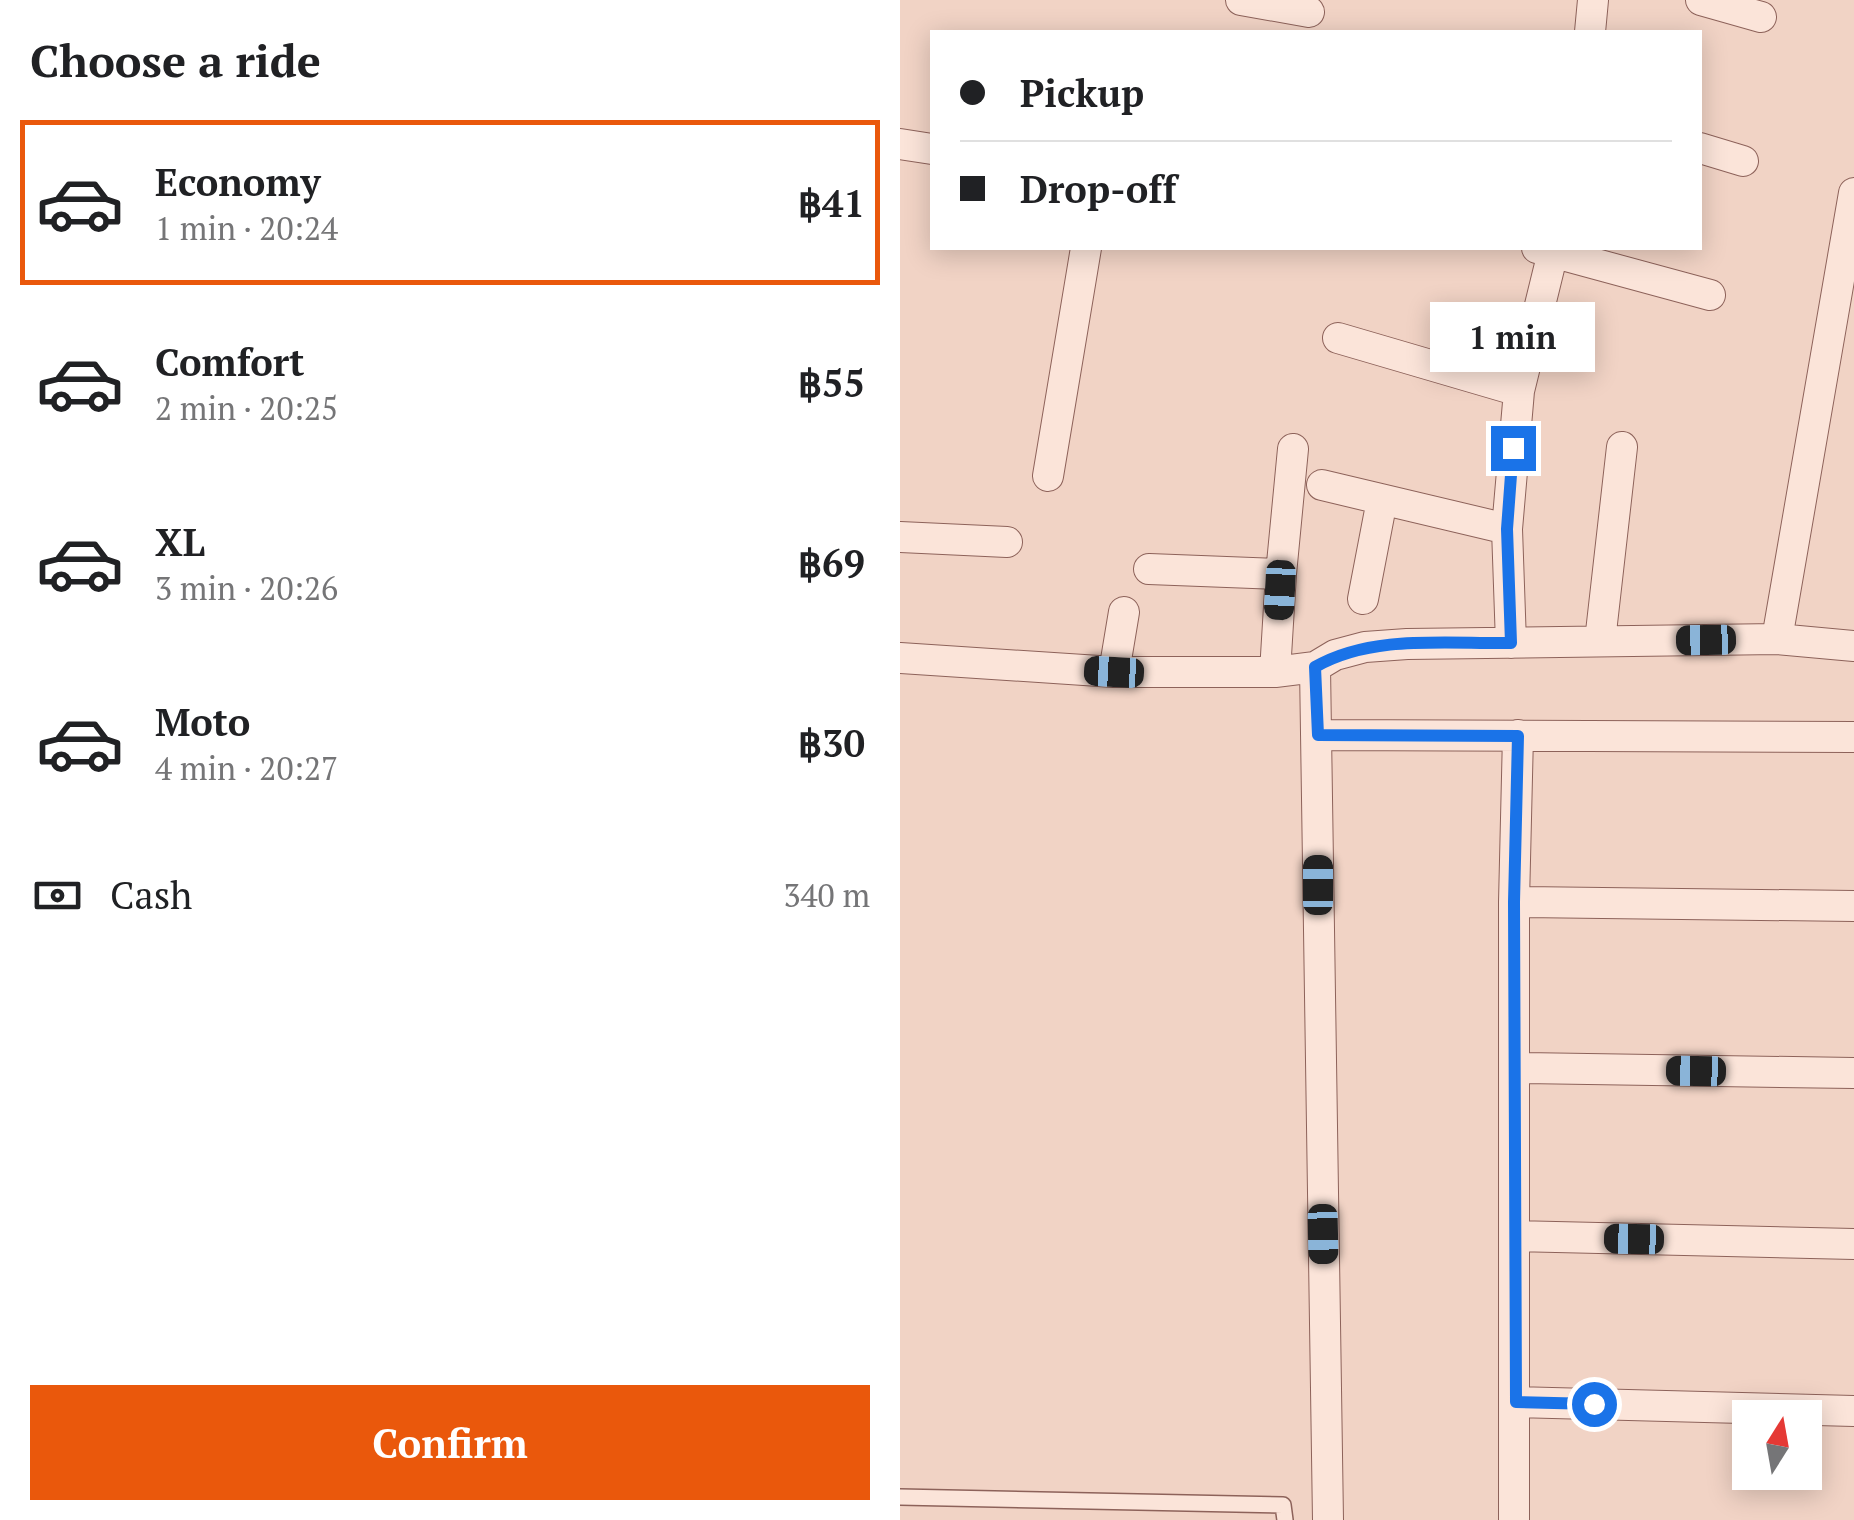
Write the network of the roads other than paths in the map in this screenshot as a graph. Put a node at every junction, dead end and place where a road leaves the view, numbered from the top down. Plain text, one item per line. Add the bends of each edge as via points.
1 (1240, 0) edge
2 (1593, 0) edge
3 (1701, 0) edge
4 (1309, 12) dead end
5 (1762, 17) dead end
6 (1590, 30) edge
7 (900, 144) edge
8 (930, 149) edge
9 (1702, 149) edge
10 (1743, 161) dead end
11 (1854, 193) edge
12 (1086, 250) edge
13 (1548, 250) edge
14 (1552, 250) edge
15 (1710, 295) dead end
16 (1338, 338) dead end
17 (1519, 391) junction
18 (1622, 446) dead end
19 (1293, 449) dead end
20 (1048, 476) dead end
21 (1322, 485) dead end
22 (1382, 500) junction
23 (1507, 529) junction
24 (900, 538) edge
25 (1007, 542) dead end
26 (1149, 568) dead end
27 (1281, 574) junction
28 (1364, 600) dead end
29 (1124, 612) dead end
30 (1777, 639) junction
31 (1600, 641) junction
32 (1511, 643) junction
33 (1854, 646) edge
34 (900, 658) edge
35 (1315, 667) junction
36 (1114, 672) junction
37 (1276, 672) junction
38 (1318, 735) junction
39 (1518, 736) junction
40 (1854, 737) edge
41 (1514, 902) junction
42 (1854, 906) edge
43 (1516, 1068) junction
44 (1854, 1073) edge
45 (1516, 1236) junction
46 (1854, 1244) edge
47 (1516, 1402) junction
48 (1854, 1412) edge
49 (900, 1497) edge
50 (1285, 1520) edge
51 (1328, 1520) edge
52 (1514, 1520) edge

1 - 4 street
2 - 6 street
3 - 5 street
7 - 8 street
9 - 10 street
11 - 30 street
12 - 20 street
13 - 17 street
14 - 15 street
16 - 17 street
17 - 23 street
18 - 31 street
19 - 27 street
21 - 22 street
22 - 23 street
22 - 28 street
23 - 32 street
24 - 25 street
26 - 27 street
27 - 37 street
29 - 36 street
30 - 31 street
30 - 33 street
31 - 32 street
32 - 35 street via 1365,647
34 - 36 street
35 - 37 street
35 - 38 street
36 - 37 street
38 - 39 street
38 - 51 street
39 - 40 street
39 - 41 street
41 - 42 street
41 - 43 street
43 - 44 street
43 - 45 street
45 - 46 street
45 - 47 street
47 - 48 street
47 - 52 street
49 - 50 lane via 1283,1506

